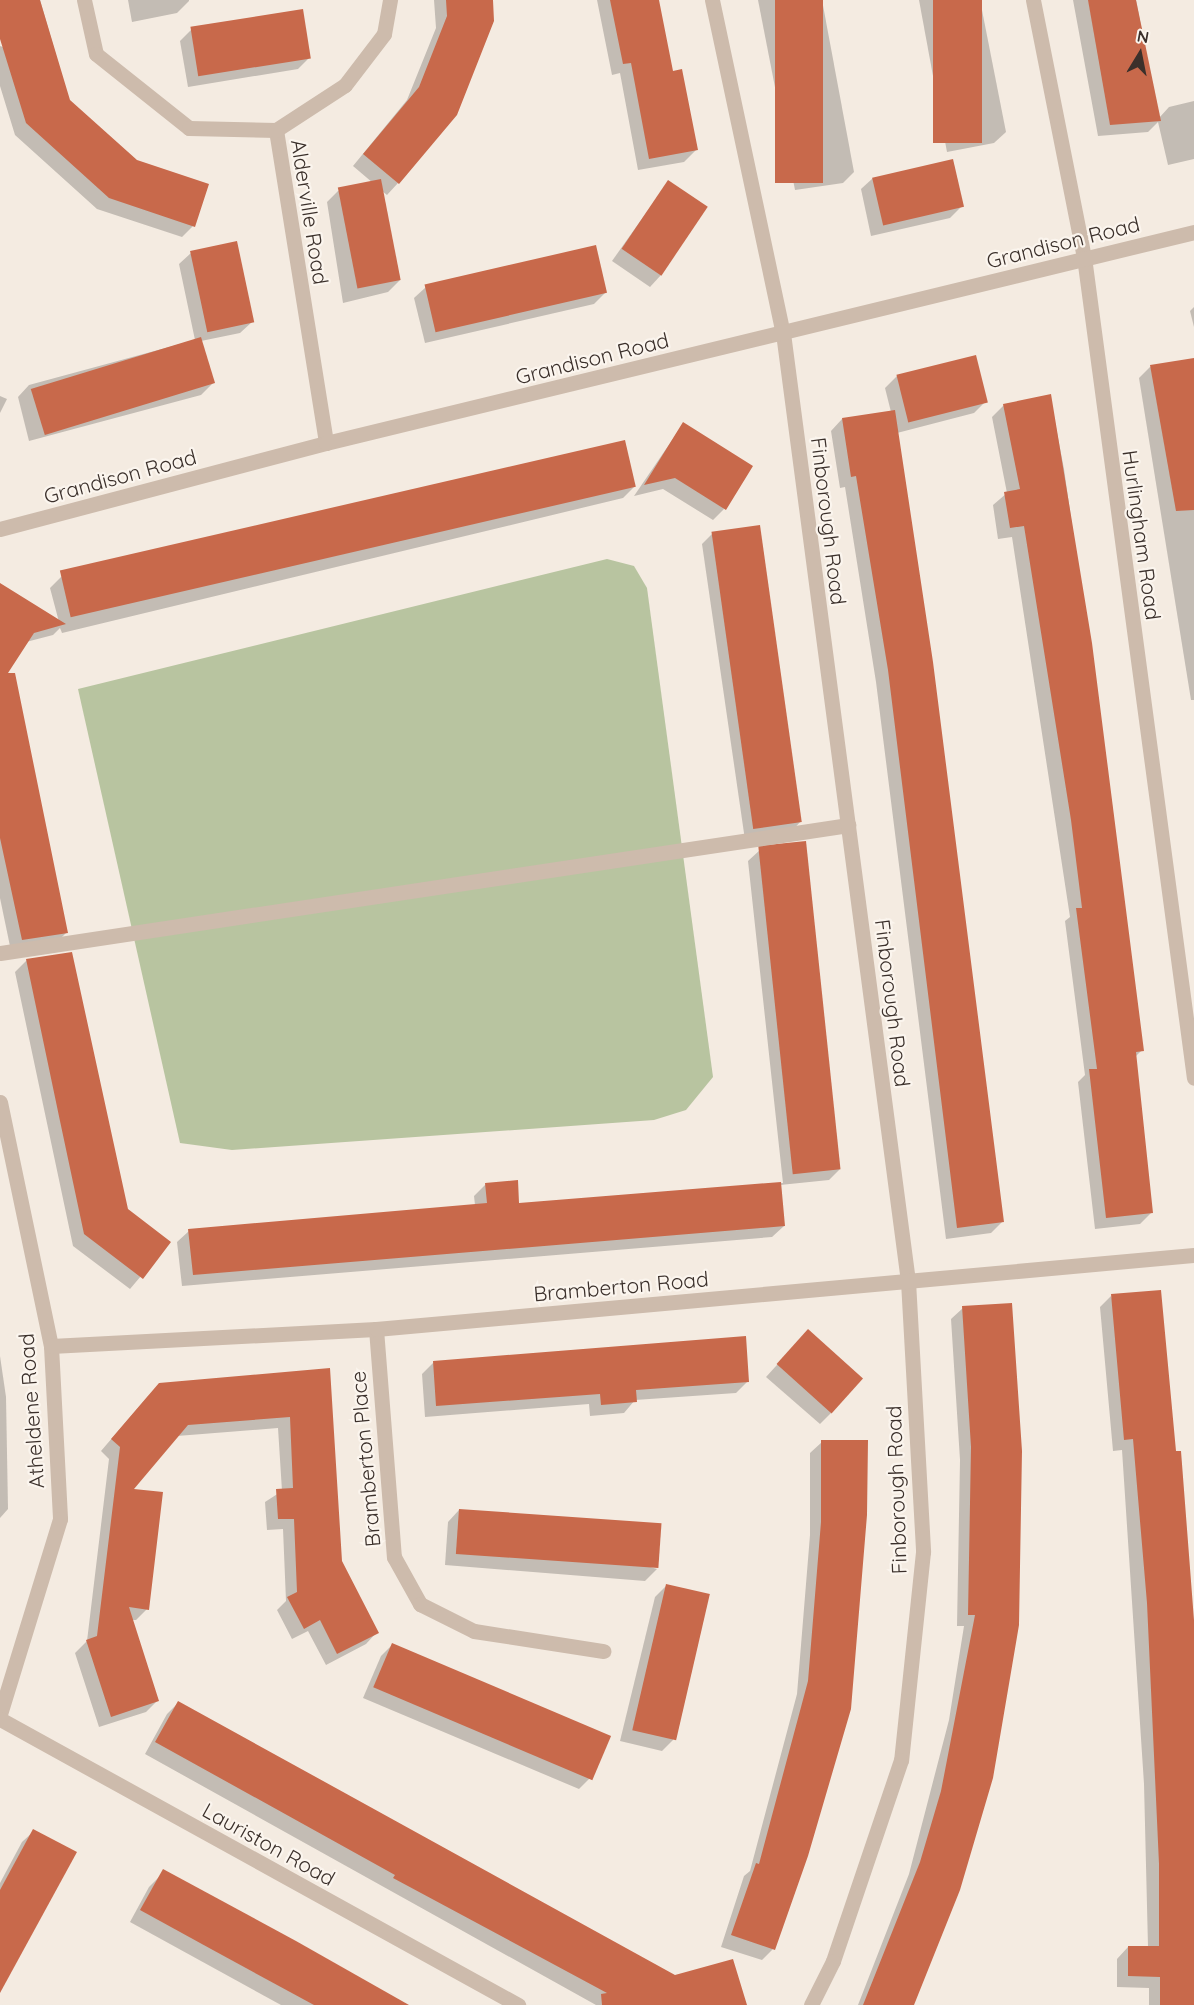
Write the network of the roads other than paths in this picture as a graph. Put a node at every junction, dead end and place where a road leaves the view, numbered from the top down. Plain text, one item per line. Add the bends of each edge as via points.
1 (84, 0) edge
2 (390, 0) edge
3 (712, 0) edge
4 (1033, 0) edge
5 (276, 130) junction
6 (1194, 232) edge
7 (1084, 257) junction
8 (783, 333) junction
9 (326, 443) junction
10 (0, 529) edge
11 (848, 825) junction
12 (0, 952) edge
13 (1194, 1078) edge
14 (0, 1102) edge
15 (1194, 1255) edge
16 (908, 1281) junction
17 (376, 1329) junction
18 (51, 1346) junction
19 (603, 1651) dead end
20 (0, 1713) edge
21 (0, 1719) edge
22 (518, 2005) edge
23 (811, 2005) edge

1 - 5 street via 96,54 189,128
2 - 5 street, Alderville Road via 384,34 345,85
3 - 8 street, Finborough Road
4 - 7 street, Hurlingham Road
5 - 9 street, Alderville Road
6 - 7 street, Grandison Road
7 - 8 street, Grandison Road
7 - 13 street, Hurlingham Road
8 - 9 street, Grandison Road
8 - 11 street, Finborough Road
9 - 10 street, Grandison Road
11 - 12 street
11 - 16 street, Finborough Road
14 - 18 street, Atheldene Road
15 - 16 street, Bramberton Road
16 - 17 street, Bramberton Road
16 - 23 street, Finborough Road via 923,1552 901,1760 833,1961
17 - 18 street, Bramberton Road
17 - 19 street, Bramberton Place via 394,1557 420,1604 474,1631
18 - 20 street, Atheldene Road via 60,1520
21 - 22 street, Lauriston Road

